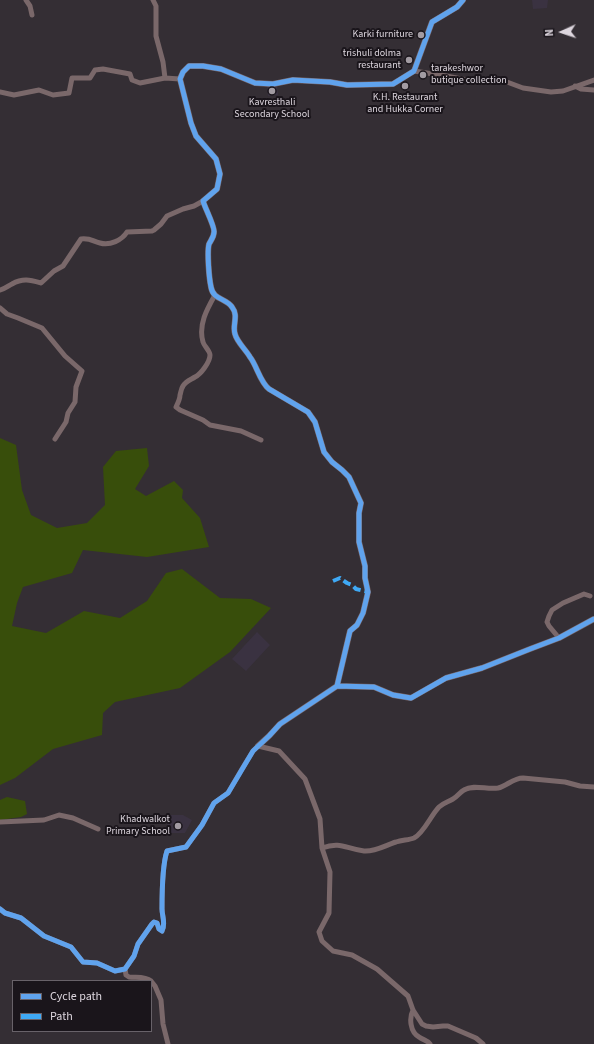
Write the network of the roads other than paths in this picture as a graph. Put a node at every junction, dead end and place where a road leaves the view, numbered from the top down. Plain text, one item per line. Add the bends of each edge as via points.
1 (26, 0) edge
2 (153, 0) edge
3 (463, 0) edge
4 (32, 15) dead end
5 (414, 71) junction
6 (165, 78) junction
7 (180, 79) junction
8 (594, 80) edge
9 (575, 86) junction
10 (594, 90) edge
11 (0, 92) edge
12 (203, 201) junction
13 (0, 290) edge
14 (215, 295) junction
15 (0, 308) edge
16 (55, 439) dead end
17 (260, 440) dead end
18 (590, 596) dead end
19 (594, 619) edge
20 (559, 638) junction
21 (337, 686) junction
22 (258, 746) junction
23 (594, 787) edge
24 (0, 822) edge
25 (98, 829) dead end
26 (322, 848) junction
27 (0, 909) edge
28 (125, 969) junction
29 (150, 980) edge
30 (152, 983) edge
31 (413, 1010) junction
32 (168, 1044) edge
33 (430, 1044) edge
34 (483, 1044) edge

1 - 4 street
2 - 6 street via 156,6 156,36
3 - 5 street via 457,7 432,22
5 - 7 street via 393,84 347,85 294,80 273,84 256,83 221,69 189,66
5 - 9 street via 467,80 507,82 523,88 551,92
6 - 7 street
6 - 11 street via 140,83 132,80 130,74 103,68 95,70 90,78 72,78 69,93 53,94 39,90 14,95
7 - 12 street via 196,136 216,158 220,174 217,189
8 - 9 street
9 - 10 street
12 - 13 street via 167,216 158,228 152,231 127,232 116,242 102,244 89,238 81,239 63,266 41,283 26,279
12 - 14 street via 214,231 208,253 212,293
14 - 17 street via 202,322 203,343 210,356 202,372 182,387 176,407 210,425 241,431
14 - 21 street via 233,308 236,317 235,336 251,357 264,384 308,412 315,422 324,452 349,477 360,503 359,542 368,592 363,614 350,631
15 - 16 street via 7,314 42,328 65,356 82,371 76,386 75,402
18 - 20 street via 584,594 552,610 547,622
19 - 20 street
20 - 21 street via 482,668 446,678 411,698 393,695 374,686
21 - 22 street via 280,724
22 - 26 street via 279,751 305,779 320,819
22 - 28 street via 228,793 214,803 186,847 167,852 163,885 164,927 162,931 159,930 157,923 152,924
23 - 26 street via 519,778 499,788 465,789 440,806 413,838 364,851 338,845
24 - 25 street via 44,820 59,815 74,818
26 - 31 street via 330,872 329,913 319,932 322,941 334,951 352,955 377,969 408,996
27 - 28 street via 21,918 44,936 71,947 83,962 97,963 115,971
28 - 29 street via 128,978
30 - 32 street via 161,1000
31 - 33 street via 413,1030
31 - 34 street via 426,1026 448,1026 476,1038

